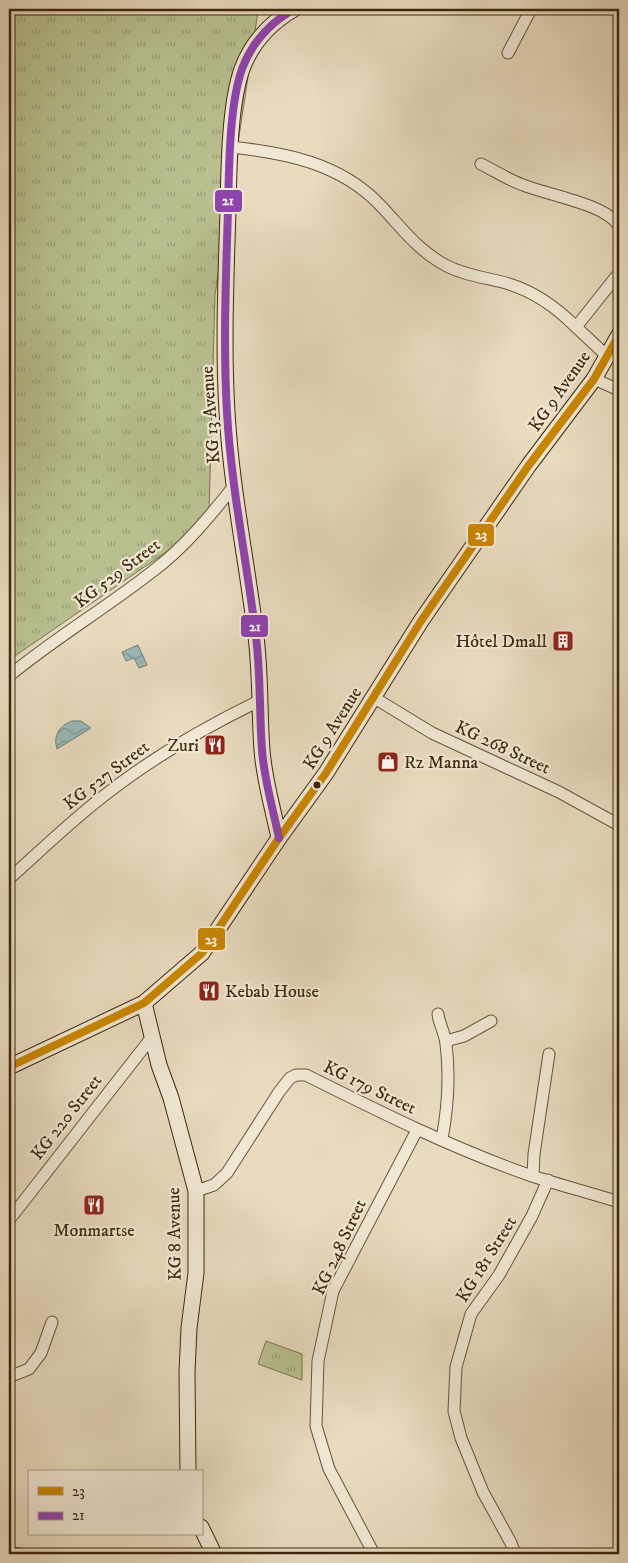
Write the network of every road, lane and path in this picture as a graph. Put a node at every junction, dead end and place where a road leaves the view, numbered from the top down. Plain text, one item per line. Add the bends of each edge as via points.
1 (294, 9) edge
2 (531, 9) edge
3 (508, 52) dead end
4 (231, 147) junction
5 (482, 164) dead end
6 (619, 226) edge
7 (619, 273) edge
8 (576, 327) junction
9 (619, 335) edge
10 (607, 356) junction
11 (594, 379) junction
12 (619, 390) edge
13 (234, 486) junction
14 (9, 676) edge
15 (373, 697) junction
16 (262, 700) junction
17 (619, 825) edge
18 (279, 838) junction
19 (9, 879) edge
20 (144, 1002) junction
21 (438, 1014) dead end
22 (491, 1021) dead end
23 (152, 1037) junction
24 (446, 1041) junction
25 (549, 1054) dead end
26 (9, 1067) edge
27 (417, 1130) junction
28 (442, 1139) junction
29 (533, 1176) junction
30 (548, 1180) junction
31 (196, 1191) junction
32 (619, 1202) edge
33 (9, 1220) edge
34 (52, 1322) dead end
35 (9, 1377) edge
36 (188, 1470) edge
37 (202, 1529) edge
38 (9, 1554) edge
39 (20, 1554) edge
40 (214, 1554) edge
41 (374, 1554) edge
42 (515, 1554) edge

1 - 4 street, KG 13 Avenue via 280,17 258,38 248,55 242,70
2 - 3 street
4 - 8 street via 292,156 320,164 349,179 379,204 426,254 449,267 540,297
4 - 13 street, KG 13 Avenue via 224,325 227,414
5 - 6 street via 522,185 600,211
7 - 8 street
8 - 10 street
9 - 10 street, KG 9 Avenue
10 - 11 street, KG 9 Avenue
11 - 12 street
11 - 15 street, KG 9 Avenue via 529,465 421,621
13 - 14 street, KG 529 Street via 192,536 154,571 58,641 36,653
13 - 16 street, KG 13 Avenue
15 - 17 street, KG 268 Street via 432,733 559,792
15 - 18 street, KG 9 Avenue via 326,773
16 - 18 street, KG 13 Avenue via 262,750
16 - 19 street, KG 527 Street via 148,763 100,798
18 - 20 street, KG 9 Avenue via 202,953
20 - 23 street, KG 8 Avenue
20 - 26 street, KG 9 Avenue
21 - 24 street
22 - 24 street via 464,1036
23 - 31 street, KG 8 Avenue
23 - 33 street, KG 220 Street
24 - 28 street via 449,1084
25 - 29 street
27 - 28 street, KG 179 Street
27 - 31 street, KG 179 Street via 306,1075 296,1075 279,1092 227,1173 214,1185
27 - 41 street, KG 248 Street via 333,1291 318,1361 316,1426 329,1469
28 - 29 street, KG 179 Street
29 - 30 street, KG 179 Street
30 - 32 street, KG 179 Street
30 - 42 street, KG 181 Street via 499,1275 471,1314 456,1367 454,1411 461,1438 483,1492
31 - 36 street, KG 8 Avenue via 196,1273 188,1362
34 - 35 street via 41,1353 29,1369
37 - 40 street
38 - 39 street

